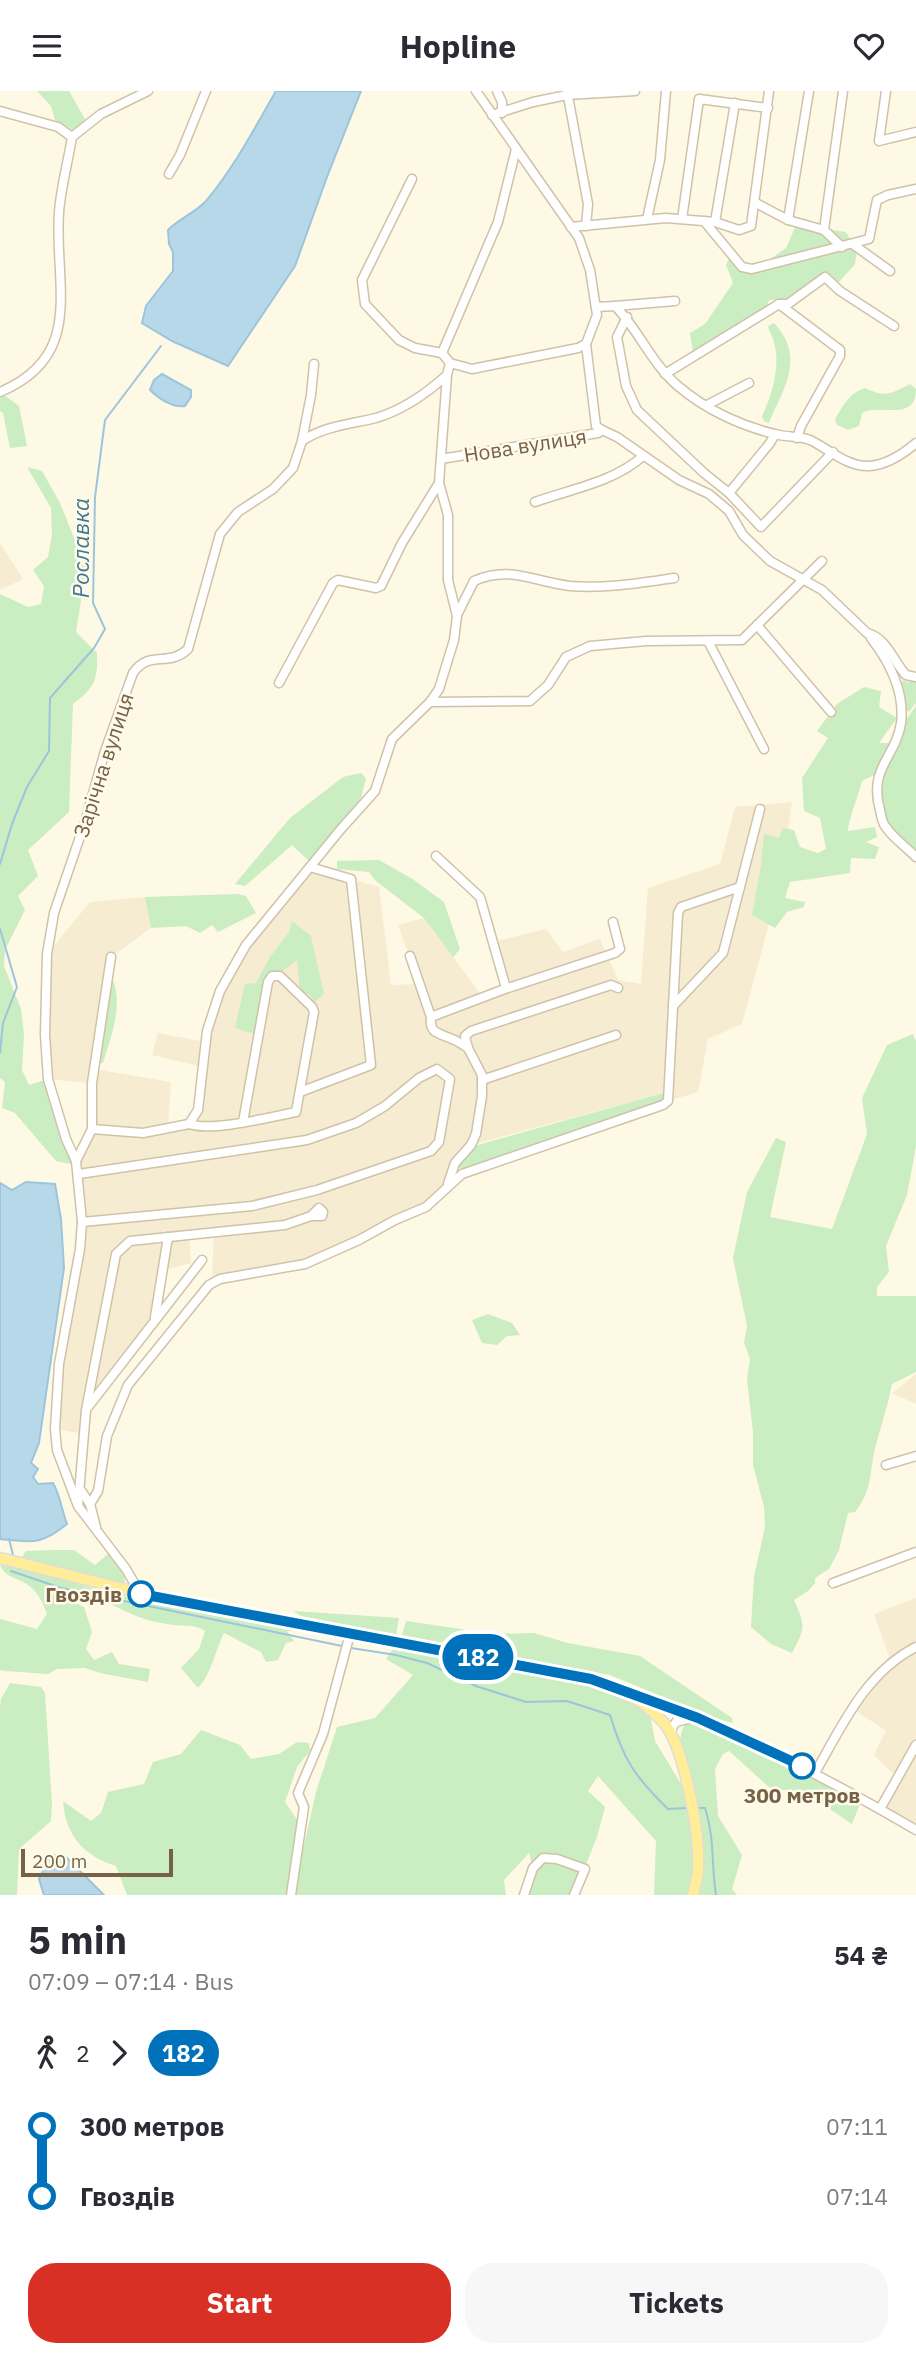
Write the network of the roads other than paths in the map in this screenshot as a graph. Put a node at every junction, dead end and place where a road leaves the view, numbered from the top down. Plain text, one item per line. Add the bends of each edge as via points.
1 (148, 91) edge
2 (206, 91) edge
3 (476, 91) edge
4 (497, 91) edge
5 (635, 91) edge
6 (666, 91) edge
7 (769, 91) edge
8 (809, 91) edge
9 (843, 91) edge
10 (886, 91) edge
11 (567, 93) edge
12 (735, 103) junction
13 (768, 108) junction
14 (0, 111) edge
15 (497, 114) junction
16 (916, 132) edge
17 (72, 137) junction
18 (516, 149) junction
19 (169, 174) dead end
20 (412, 180) dead end
21 (916, 189) edge
22 (756, 203) junction
23 (647, 219) junction
24 (682, 219) junction
25 (788, 220) junction
26 (704, 221) junction
27 (715, 222) junction
28 (586, 226) junction
29 (571, 227) junction
30 (824, 230) junction
31 (855, 245) junction
32 (842, 247) junction
33 (890, 271) dead end
34 (675, 301) dead end
35 (779, 304) junction
36 (615, 306) junction
37 (596, 307) junction
38 (626, 317) junction
39 (894, 326) dead end
40 (586, 344) junction
41 (442, 353) junction
42 (450, 363) junction
43 (314, 364) dead end
44 (666, 374) junction
45 (447, 375) junction
46 (749, 383) dead end
47 (0, 392) edge
48 (707, 405) junction
49 (602, 430) junction
50 (775, 434) junction
51 (797, 437) junction
52 (302, 441) junction
53 (916, 443) edge
54 (833, 452) junction
55 (643, 456) junction
56 (441, 459) junction
57 (439, 482) junction
58 (729, 493) junction
59 (535, 502) dead end
60 (822, 561) dead end
61 (674, 578) dead end
62 (803, 579) junction
63 (457, 616) junction
64 (757, 625) junction
65 (867, 633) junction
66 (708, 641) junction
67 (916, 677) edge
68 (279, 683) dead end
69 (430, 702) junction
70 (831, 712) dead end
71 (764, 749) dead end
72 (760, 809) dead end
73 (436, 856) dead end
74 (916, 857) edge
75 (310, 867) junction
76 (740, 887) junction
77 (613, 922) dead end
78 (410, 956) dead end
79 (111, 957) dead end
80 (506, 988) junction
81 (618, 988) dead end
82 (673, 1006) junction
83 (431, 1017) junction
84 (616, 1035) dead end
85 (468, 1048) junction
86 (482, 1080) junction
87 (300, 1092) junction
88 (243, 1122) junction
89 (189, 1124) junction
90 (92, 1129) junction
91 (76, 1161) junction
92 (79, 1174) junction
93 (448, 1186) junction
94 (311, 1216) dead end
95 (82, 1222) junction
96 (168, 1237) junction
97 (202, 1260) dead end
98 (154, 1320) junction
99 (86, 1410) junction
100 (916, 1456) edge
101 (886, 1465) dead end
102 (80, 1489) junction
103 (90, 1503) junction
104 (78, 1506) junction
105 (98, 1534) junction
106 (916, 1552) edge
107 (0, 1558) edge
108 (833, 1583) dead end
109 (140, 1593) junction
110 (350, 1634) junction
111 (916, 1647) edge
112 (617, 1688) junction
113 (698, 1718) junction
114 (671, 1734) junction
115 (916, 1745) edge
116 (815, 1773) junction
117 (880, 1809) junction
118 (916, 1830) edge
119 (291, 1895) edge
120 (524, 1895) edge
121 (574, 1895) edge
122 (693, 1895) edge

1 - 17 street via 101,114
2 - 19 street
3 - 15 street
4 - 15 street via 502,101
5 - 11 street
6 - 23 street via 660,160
7 - 13 street
8 - 25 street
9 - 30 street
10 - 16 street via 879,141
11 - 15 street
11 - 28 street via 588,204
12 - 13 street
12 - 24 street via 699,99
12 - 27 street
13 - 22 street
14 - 17 street via 58,127
15 - 18 street
17 - 47 street via 60,212 60,321 55,341 33,373
18 - 29 street
18 - 41 street via 498,222
20 - 41 street via 362,280 365,304 399,340
21 - 31 street via 877,200 869,239
22 - 25 street
22 - 27 street via 751,226 739,230
23 - 24 street
23 - 28 street
24 - 26 street
25 - 30 street
26 - 27 street
26 - 32 street via 742,267 752,269
28 - 29 street
29 - 37 street via 590,270
30 - 32 street
31 - 32 street
31 - 33 street
34 - 36 street
35 - 39 street via 788,304 825,277
35 - 44 street
35 - 51 street via 840,350
36 - 37 street
36 - 38 street
37 - 40 street via 596,323
38 - 44 street
38 - 58 street via 617,337 626,386 637,410
40 - 42 street via 472,369
40 - 49 street, Нова вулиця via 596,426
41 - 42 street
42 - 45 street
43 - 52 street, Зарічна вулиця
44 - 48 street
45 - 52 street via 410,403
45 - 56 street
46 - 48 street
48 - 50 street
49 - 55 street
49 - 56 street, Нова вулиця
50 - 51 street
50 - 58 street
51 - 54 street
52 - 91 street, Зарічна вулиця via 293,468 273,489 238,512 220,534 188,649 172,660 149,659 133,673 54,913 47,954 48,1079
53 - 54 street via 906,452 869,466 853,464
54 - 58 street via 761,527
55 - 59 street via 600,481
55 - 62 street via 709,494 770,561
56 - 57 street
57 - 63 street via 448,515 448,580
57 - 68 street via 381,586 333,583
60 - 62 street
61 - 63 street via 569,586 491,573 474,581
62 - 64 street
62 - 65 street via 822,590
63 - 69 street via 440,687
64 - 66 street via 742,640
64 - 70 street
65 - 67 street via 888,648 906,675
65 - 74 street via 891,670 902,716 881,768 876,795 884,825
66 - 69 street via 590,646 566,657 530,701
66 - 71 street
69 - 75 street via 392,739 375,792
72 - 76 street
73 - 80 street via 480,897
75 - 87 street via 351,879 370,1065
75 - 89 street via 246,945 220,991 207,1031 198,1110
76 - 82 street via 723,953
76 - 82 street via 681,907
77 - 80 street via 621,949 615,953
78 - 83 street
79 - 90 street via 92,1083
80 - 83 street
81 - 85 street via 611,985 471,1031 465,1036
82 - 93 street via 668,1101 663,1105 462,1174
83 - 85 street via 435,1033
84 - 86 street
85 - 86 street
86 - 93 street via 476,1134 455,1163
87 - 88 street via 296,1112
87 - 88 street via 314,1012 280,976 272,976
88 - 89 street via 199,1128
89 - 90 street via 143,1133
90 - 91 street
91 - 92 street, Зарічна вулиця
92 - 95 street, Зарічна вулиця
92 - 95 street via 307,1140 356,1123 437,1069 450,1079 439,1142 431,1151 343,1182 252,1206
93 - 103 street via 426,1207 305,1264 220,1279 209,1285 128,1385 107,1436 98,1490
94 - 96 street via 285,1225
95 - 104 street, Зарічна вулиця via 59,1364 55,1429 57,1450
96 - 98 street
96 - 99 street via 130,1241 117,1254
97 - 98 street
98 - 99 street
99 - 102 street
100 - 101 street
102 - 103 street
102 - 104 street
103 - 105 street
104 - 105 street, Зарічна вулиця
105 - 109 street, Зарічна вулиця
106 - 108 street
107 - 109 main road
109 - 110 main road
110 - 112 main road via 570,1674
110 - 119 street via 323,1734 298,1793 304,1807
111 - 116 street via 871,1681
112 - 113 street
112 - 114 main road via 649,1709
113 - 114 street via 681,1719
113 - 116 street
114 - 122 main road via 696,1828 698,1870
115 - 117 street
116 - 117 street
117 - 118 street
120 - 121 street via 533,1868 543,1858 584,1869

